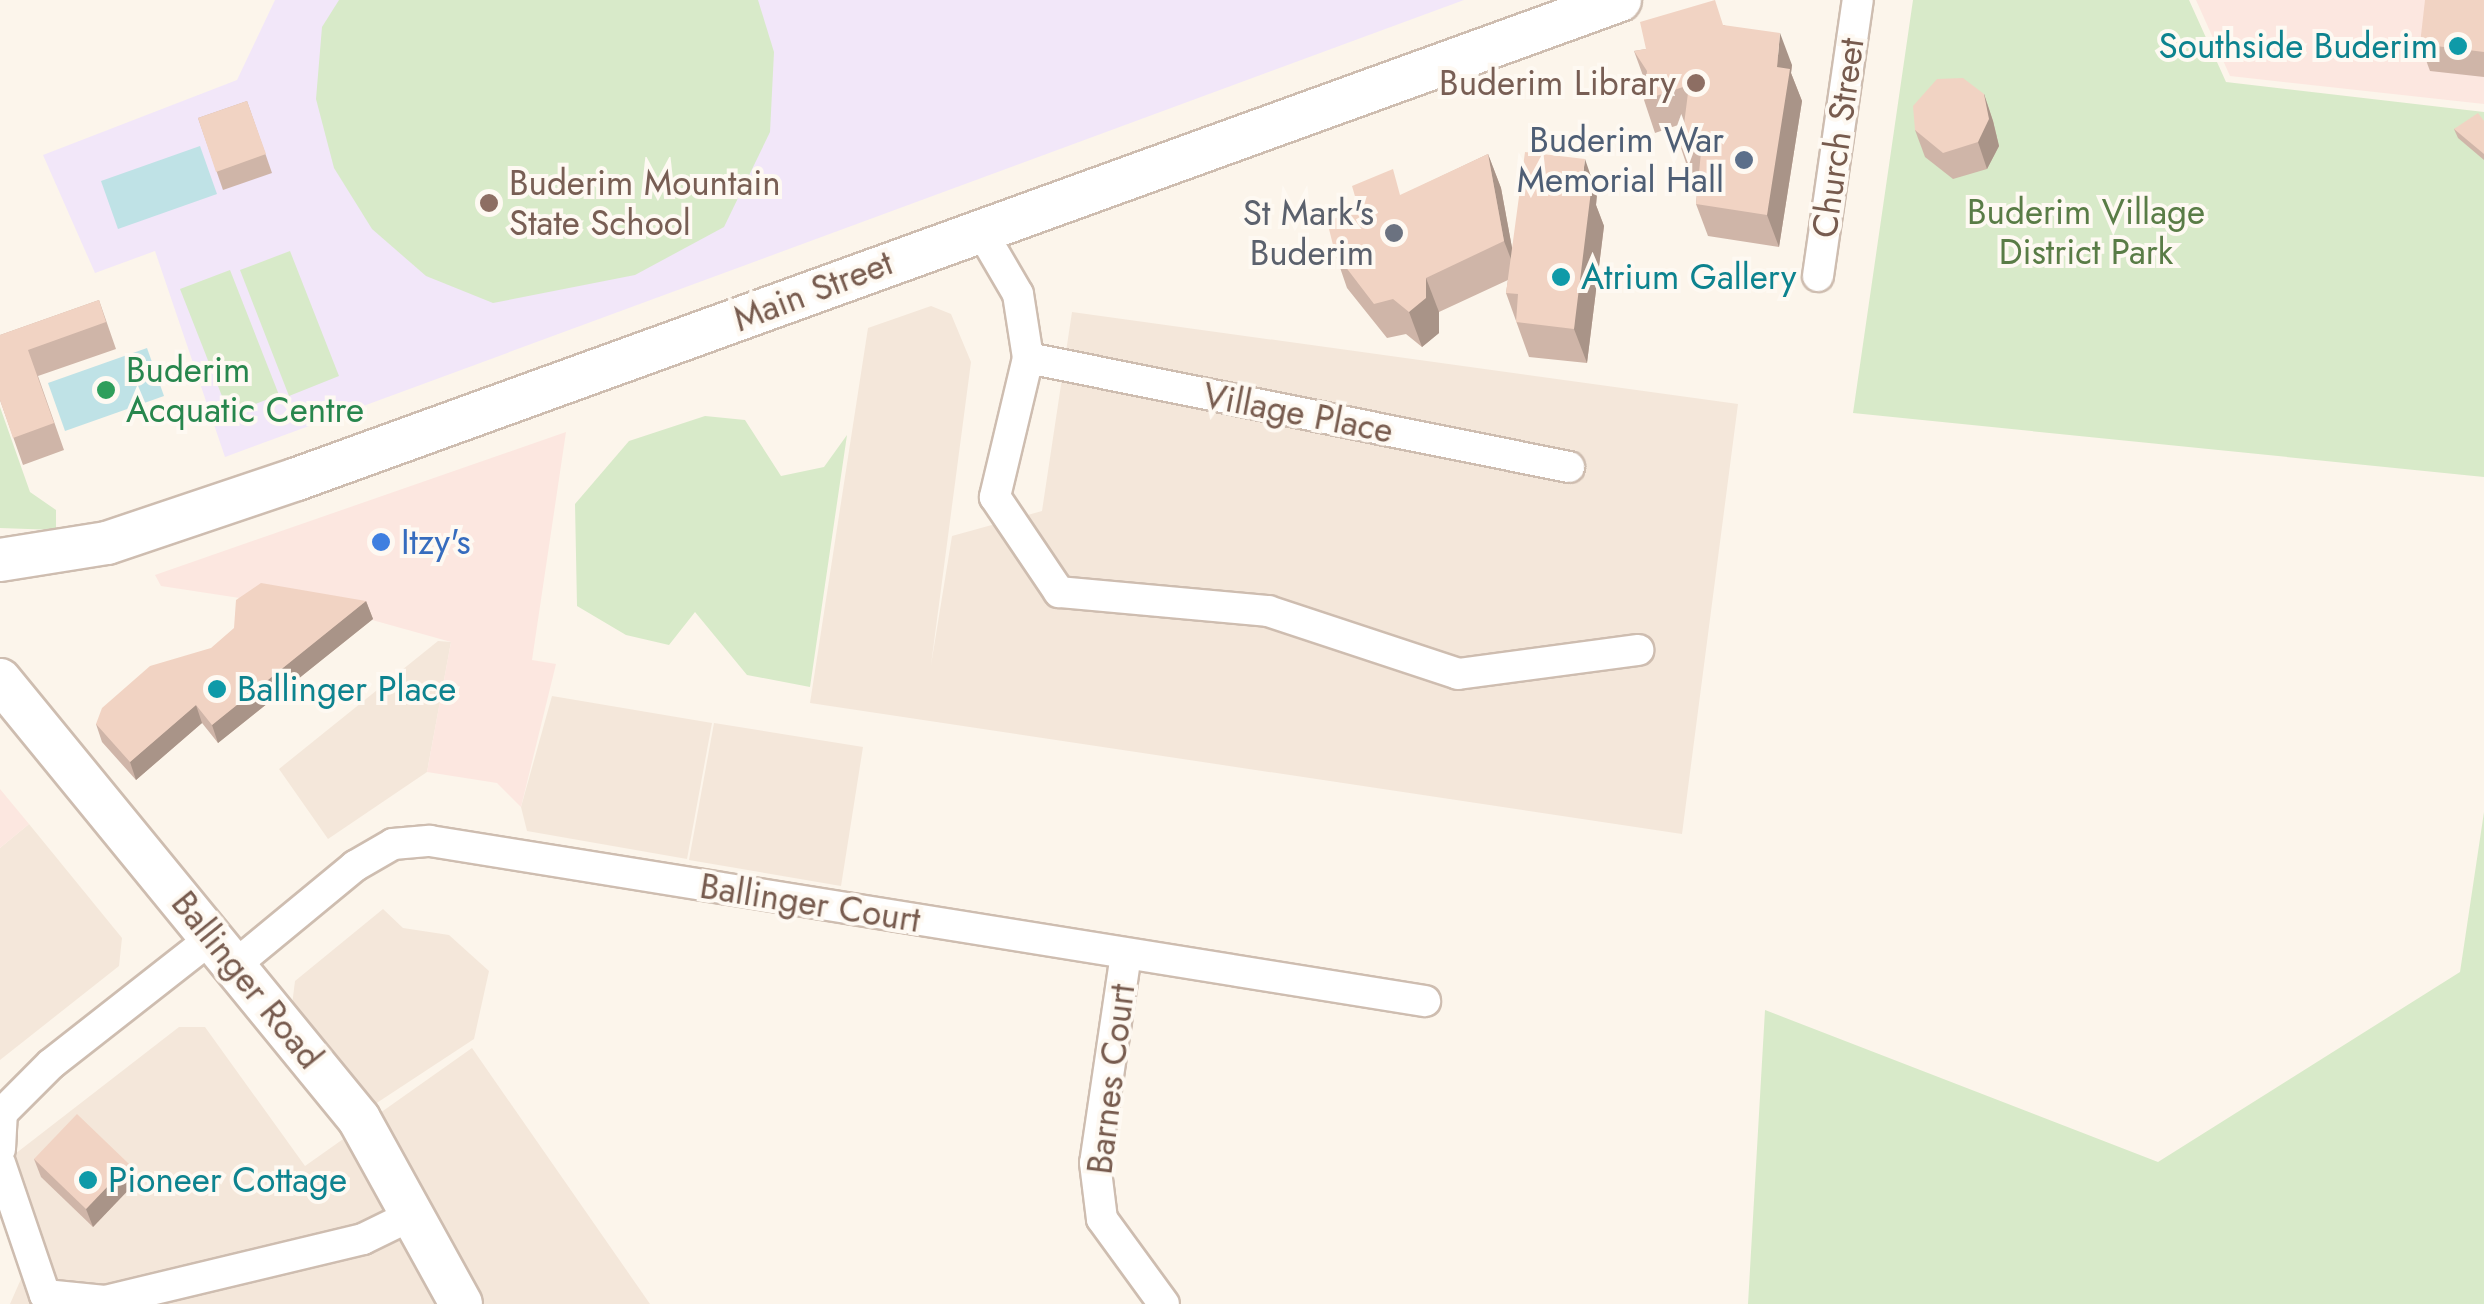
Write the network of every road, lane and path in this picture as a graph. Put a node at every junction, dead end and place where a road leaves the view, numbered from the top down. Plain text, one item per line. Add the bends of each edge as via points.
1 (1620, 0) edge
2 (1858, 0) edge
3 (980, 229) junction
4 (1818, 276) dead end
5 (1028, 358) junction
6 (1568, 467) dead end
7 (0, 560) edge
8 (1638, 650) dead end
9 (0, 680) edge
10 (224, 951) junction
11 (1126, 954) junction
12 (1425, 1001) dead end
13 (0, 1149) edge
14 (0, 1163) edge
15 (414, 1214) junction
16 (461, 1304) edge
17 (1164, 1304) edge

1 - 3 main road, Main Street
2 - 4 street, Church Street
3 - 5 street via 1018,294
3 - 7 main road, Main Street via 296,479 106,543
5 - 6 street, Village Place
5 - 8 street via 995,496 1059,592 1268,610 1458,674
9 - 10 main road, Ballinger Road
10 - 11 street, Ballinger Court via 393,844 430,841
10 - 13 street, Ballinger Court via 51,1064 2,1113
10 - 15 main road, Ballinger Road via 359,1118
11 - 12 street, Ballinger Court
11 - 17 street, Barnes Court via 1095,1163 1102,1219
14 - 15 street via 45,1296 105,1301 364,1239
15 - 16 main road, Ballinger Road

